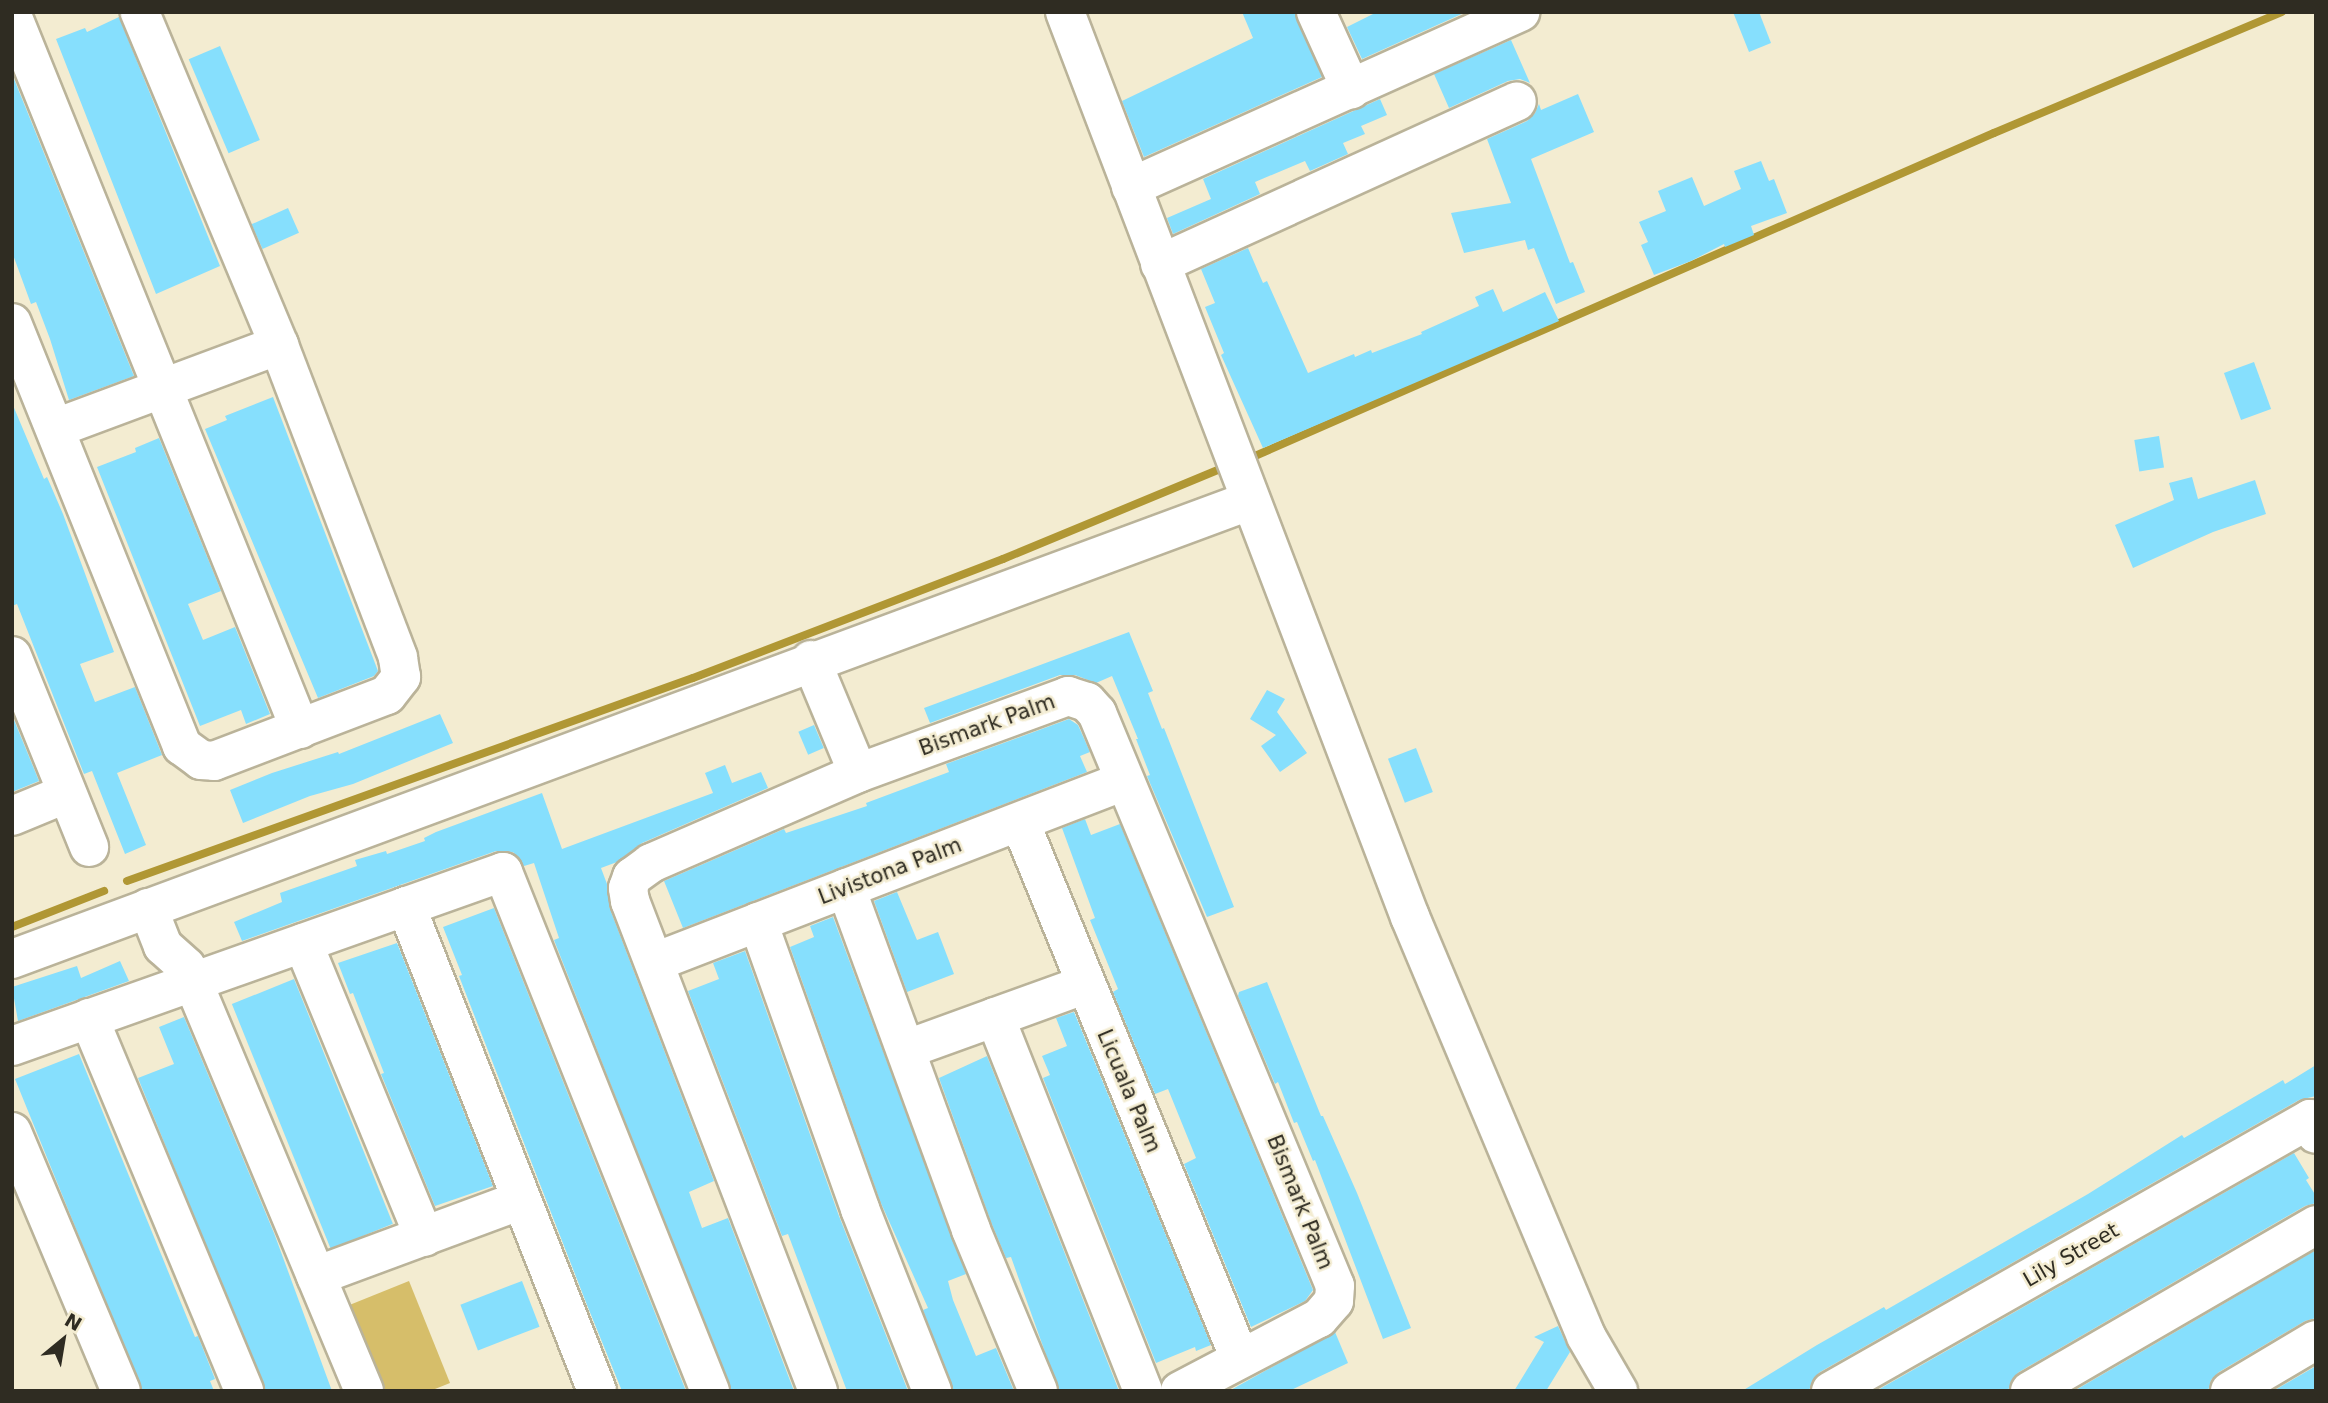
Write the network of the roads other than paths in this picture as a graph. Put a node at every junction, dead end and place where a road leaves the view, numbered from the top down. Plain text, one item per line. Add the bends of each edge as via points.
1 (19, 12) edge
2 (140, 12) edge
3 (1065, 12) edge
4 (1316, 12) edge
5 (1520, 12) edge
6 (12, 15) edge
7 (1351, 89) junction
8 (1517, 101) dead end
9 (1131, 187) junction
10 (1160, 264) junction
11 (12, 323) edge
12 (279, 345) junction
13 (165, 390) junction
14 (56, 428) junction
15 (1249, 501) junction
16 (12, 656) edge
17 (811, 660) junction
18 (300, 729) junction
19 (858, 773) junction
20 (1124, 781) junction
21 (65, 794) junction
22 (12, 816) edge
23 (1020, 822) junction
24 (89, 847) dead end
25 (846, 888) junction
26 (160, 904) junction
27 (406, 906) junction
28 (758, 922) junction
29 (303, 943) junction
30 (12, 959) edge
31 (656, 962) junction
32 (190, 974) junction
33 (1084, 985) junction
34 (995, 1017) junction
35 (89, 1018) junction
36 (12, 1046) edge
37 (907, 1049) junction
38 (2313, 1127) edge
39 (12, 1132) edge
40 (521, 1200) junction
41 (2316, 1225) edge
42 (424, 1237) junction
43 (316, 1276) junction
44 (2316, 1340) edge
45 (1240, 1359) junction
46 (589, 1388) edge
47 (121, 1391) edge
48 (244, 1391) edge
49 (364, 1391) edge
50 (710, 1391) edge
51 (818, 1391) edge
52 (932, 1391) edge
53 (1038, 1391) edge
54 (1143, 1391) edge
55 (1180, 1391) edge
56 (1618, 1391) edge
57 (1831, 1391) edge
58 (2030, 1391) edge
59 (2230, 1391) edge

1 - 6 street
2 - 12 street
3 - 9 street
4 - 7 street
5 - 7 street
6 - 13 street
7 - 9 street
8 - 10 street
9 - 10 street
10 - 15 street
11 - 14 street
12 - 13 street
12 - 18 street via 401,667 401,677 387,695
13 - 14 street
13 - 18 street
14 - 18 street via 182,746 201,760 214,761
15 - 17 street
15 - 56 street via 1410,917 1586,1336
16 - 21 street
17 - 19 street
17 - 26 street
19 - 20 street, Bismark Palm via 1068,696 1087,702 1097,713
19 - 31 street, Bismark Palm via 640,868 628,888 630,901
20 - 23 street, Livistona Palm
20 - 45 street, Bismark Palm via 1335,1286 1334,1301 1319,1318
21 - 22 street
21 - 24 street
23 - 25 street, Livistona Palm
23 - 33 street, Licuala Palm
25 - 28 street, Livistona Palm
25 - 37 street
26 - 30 street
26 - 32 street via 186,937
27 - 29 street
27 - 40 street
27 - 50 street via 503,872
28 - 31 street, Livistona Palm
28 - 52 street via 860,1209
29 - 32 street
29 - 42 street
31 - 51 street, Bismark Palm
32 - 35 street
32 - 43 street
33 - 34 street
33 - 45 street, Licuala Palm
34 - 37 street
34 - 54 street
35 - 36 street
35 - 48 street
37 - 53 street via 971,1230
38 - 57 street, Lily Street
39 - 47 street
40 - 42 street
40 - 46 street
41 - 58 street
42 - 43 street
43 - 49 street
44 - 59 street
45 - 55 street, Bismark Palm

